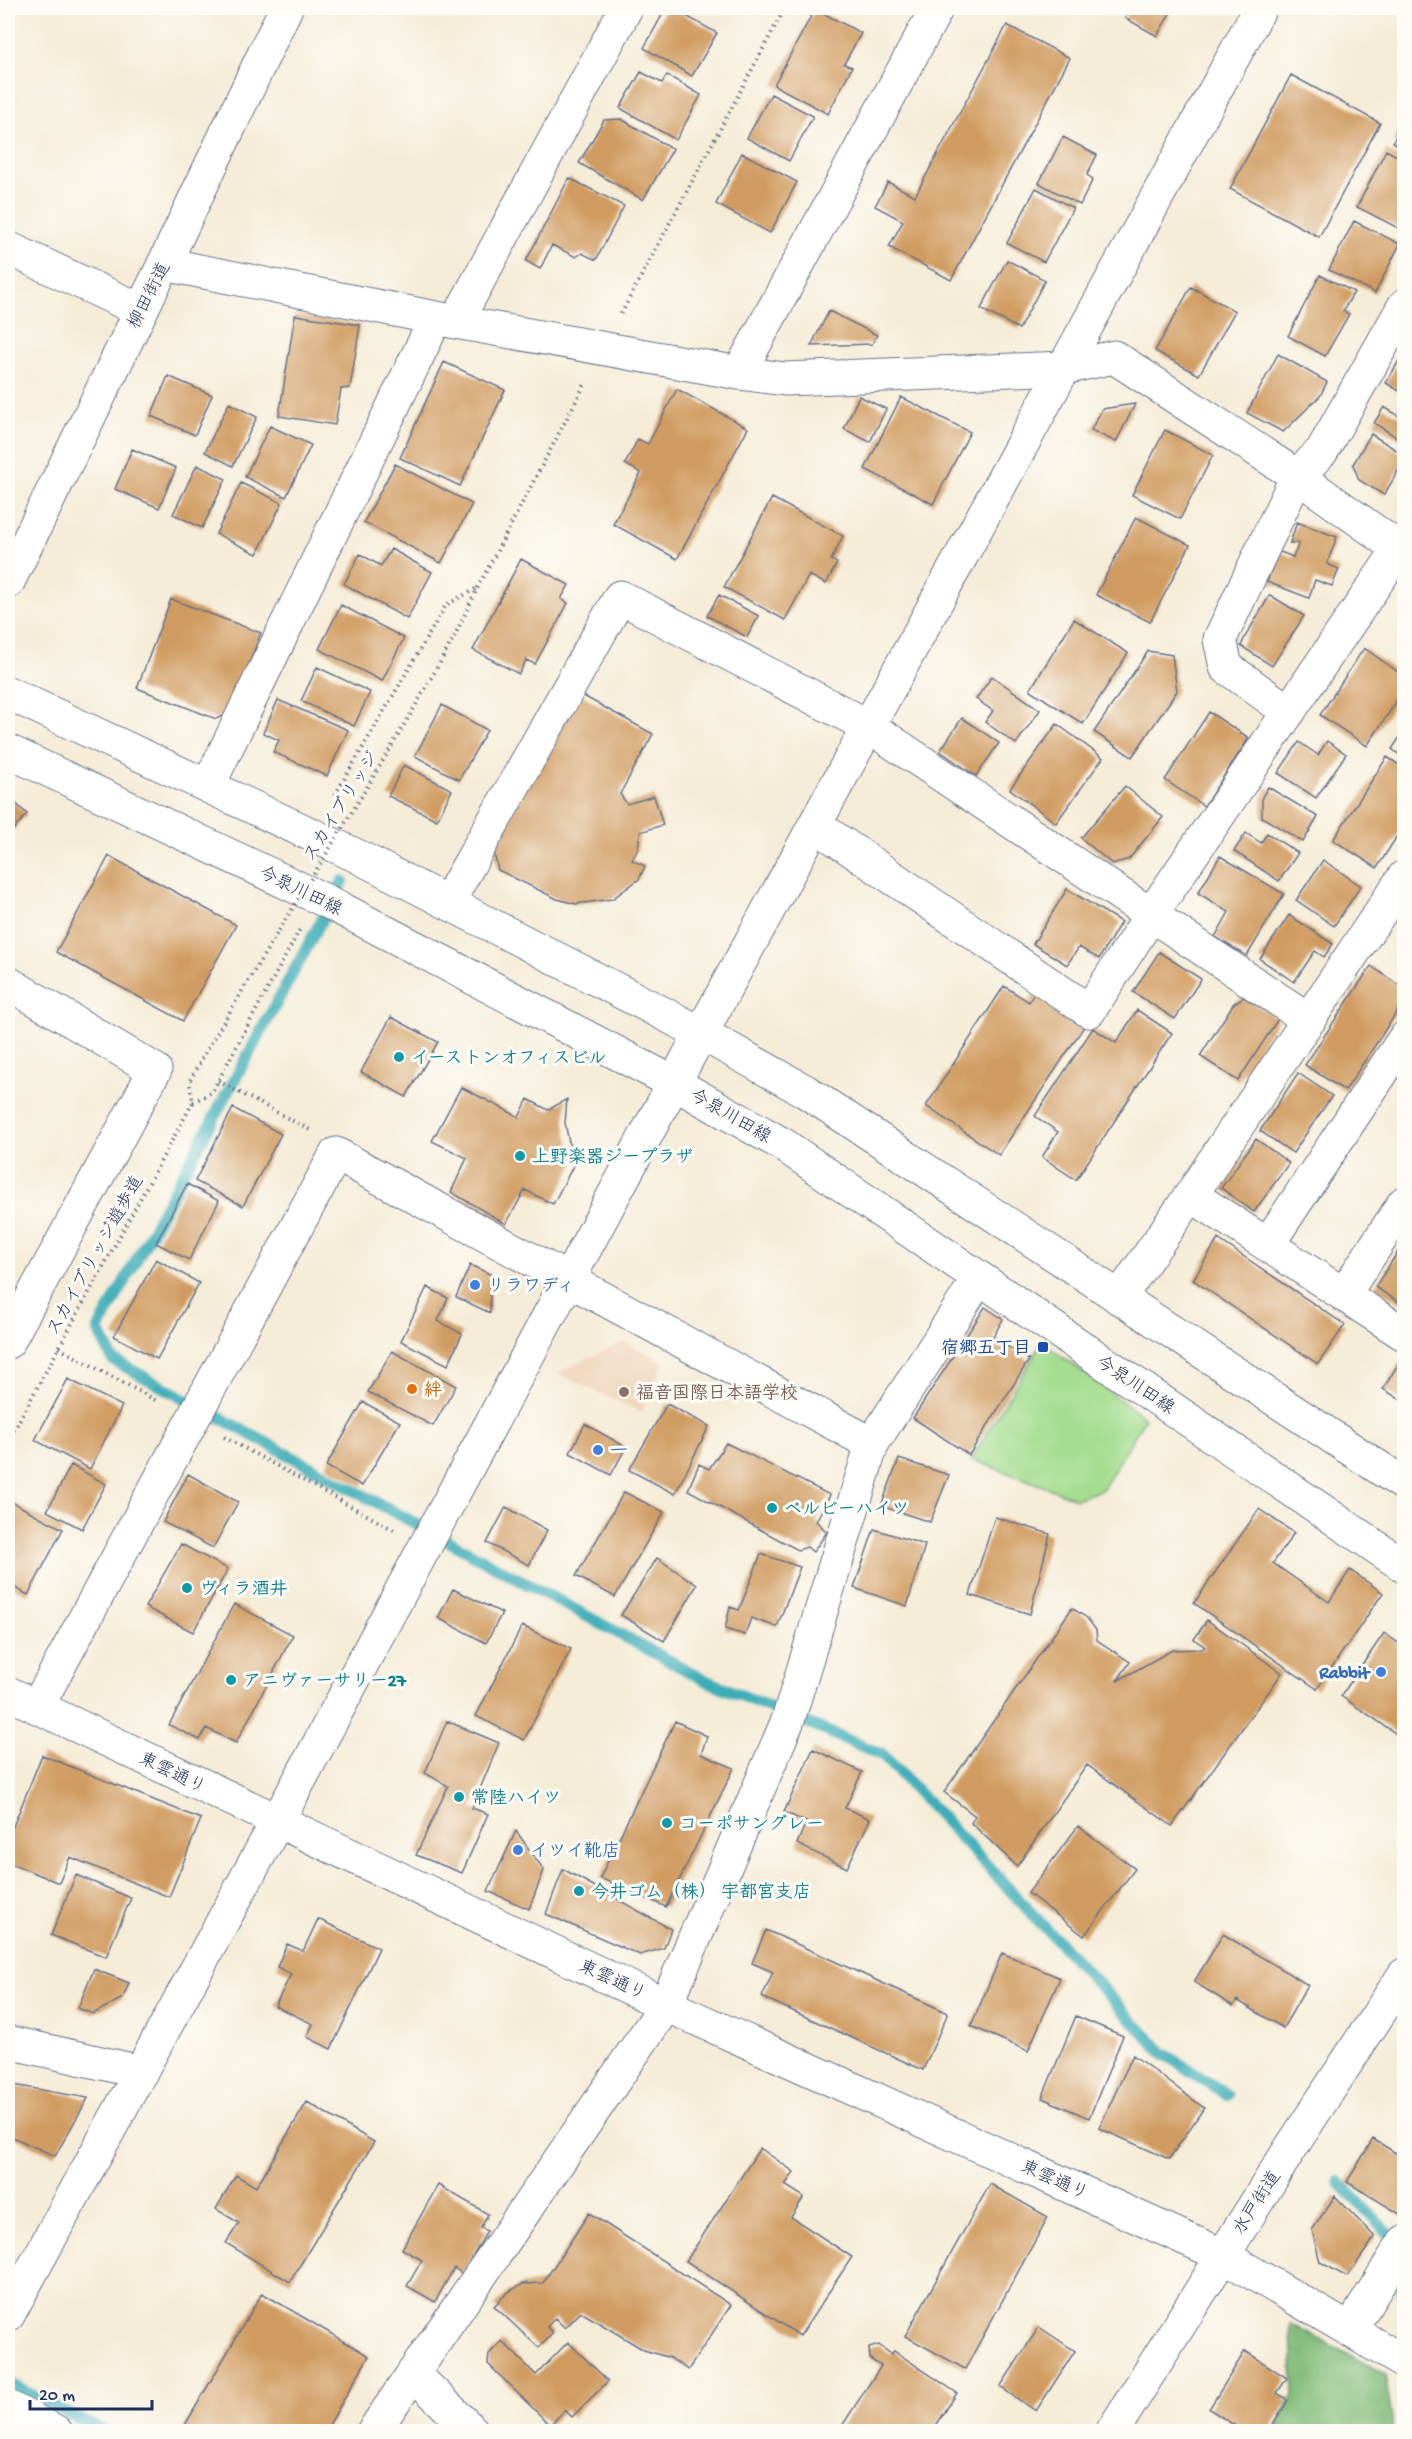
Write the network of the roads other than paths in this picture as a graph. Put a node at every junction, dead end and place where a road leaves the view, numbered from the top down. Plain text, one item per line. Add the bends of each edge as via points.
1 (286, 8) edge
2 (627, 8) edge
3 (937, 8) edge
4 (1260, 8) edge
5 (8, 248) edge
6 (164, 264) junction
7 (1404, 306) edge
8 (140, 310) junction
9 (446, 320) junction
10 (1064, 368) junction
11 (739, 373) junction
12 (1296, 476) junction
13 (1402, 550) edge
14 (8, 582) edge
15 (8, 693) edge
16 (1289, 712) junction
17 (868, 726) junction
18 (8, 751) edge
19 (208, 786) junction
20 (815, 825) junction
21 (1404, 878) edge
22 (448, 902) junction
23 (1151, 915) junction
24 (8, 983) edge
25 (1309, 1020) junction
26 (701, 1033) junction
27 (1404, 1039) edge
28 (674, 1083) junction
29 (1191, 1195) junction
30 (1404, 1203) edge
31 (1268, 1244) junction
32 (979, 1278) junction
33 (568, 1279) junction
34 (1344, 1294) junction
35 (1119, 1298) junction
36 (1404, 1334) edge
37 (8, 1342) edge
38 (872, 1444) junction
39 (1404, 1484) edge
40 (1404, 1566) edge
41 (8, 1694) edge
42 (37, 1707) junction
43 (277, 1822) junction
44 (1404, 1975) edge
45 (666, 2004) junction
46 (8, 2042) edge
47 (141, 2072) junction
48 (1404, 2242) edge
49 (1222, 2255) junction
50 (8, 2315) edge
51 (1350, 2330) junction
52 (1404, 2362) edge
53 (413, 2373) junction
54 (8, 2407) edge
55 (56, 2432) edge
56 (373, 2432) edge
57 (472, 2432) edge
58 (1112, 2432) edge

1 - 6 street, 柳田街道
2 - 9 street
3 - 11 street
4 - 10 street
5 - 8 street
6 - 8 street, 柳田街道
6 - 9 street
7 - 12 street via 1322,451
8 - 14 street, 柳田街道
9 - 11 street
9 - 19 street
10 - 11 street via 785,380
10 - 12 street via 1114,357
10 - 17 street
12 - 13 street
12 - 16 street via 1220,639 1226,667
13 - 16 street
15 - 19 street
16 - 23 street
17 - 20 street
17 - 22 street via 620,597
17 - 23 street
18 - 28 street, 今泉川田線 via 328,902
19 - 22 street
20 - 23 street via 1089,1011
20 - 26 street
21 - 25 street
22 - 26 street
23 - 25 street
24 - 37 street via 155,1070
25 - 29 street
26 - 28 street
26 - 35 street via 805,1092
27 - 31 street
28 - 32 street, 今泉川田線 via 782,1144
28 - 33 street
29 - 31 street
29 - 35 street
30 - 34 street
31 - 34 street
32 - 38 street
32 - 40 street, 今泉川田線
33 - 38 street
33 - 42 street via 336,1154
33 - 43 street
34 - 36 street
35 - 39 street
38 - 45 street via 788,1720
41 - 42 street, 東雲通り
42 - 43 street, 東雲通り
43 - 45 street, 東雲通り
43 - 47 street
44 - 49 street, 水戸街道
45 - 49 street, 東雲通り
45 - 53 street
46 - 47 street
47 - 50 street
48 - 51 street
49 - 51 street, 東雲通り
49 - 58 street, 水戸街道
51 - 52 street, 東雲通り
53 - 56 street
53 - 57 street
54 - 55 street

